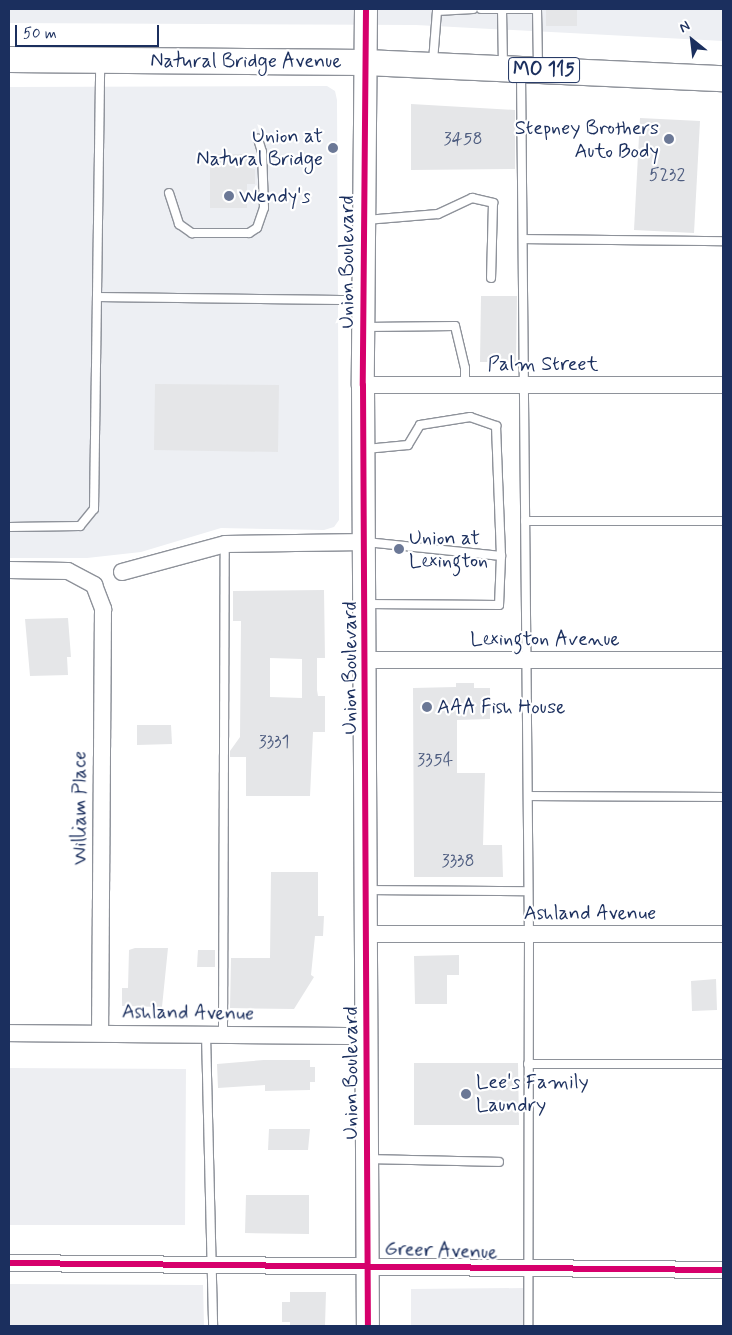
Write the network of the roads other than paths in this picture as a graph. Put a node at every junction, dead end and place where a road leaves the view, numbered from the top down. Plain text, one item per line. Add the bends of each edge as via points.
1 (366, 9) edge
2 (464, 9) edge
3 (473, 9) edge
4 (481, 9) edge
5 (537, 9) edge
6 (436, 10) edge
7 (502, 10) edge
8 (9, 60) edge
9 (100, 60) junction
10 (365, 62) junction
11 (432, 65) junction
12 (521, 69) junction
13 (723, 78) edge
14 (258, 139) dead end
15 (169, 194) dead end
16 (364, 220) junction
17 (523, 239) junction
18 (723, 241) edge
19 (491, 278) dead end
20 (97, 296) junction
21 (363, 300) junction
22 (363, 327) junction
23 (363, 385) junction
24 (465, 385) junction
25 (524, 385) junction
26 (723, 385) edge
27 (364, 449) junction
28 (526, 521) junction
29 (723, 521) edge
30 (9, 528) edge
31 (366, 542) junction
32 (225, 544) junction
33 (501, 556) junction
34 (9, 570) edge
35 (122, 572) dead end
36 (366, 604) junction
37 (366, 660) junction
38 (527, 660) junction
39 (723, 660) edge
40 (528, 796) junction
41 (723, 797) edge
42 (367, 890) junction
43 (528, 891) junction
44 (367, 934) junction
45 (529, 934) junction
46 (723, 934) edge
47 (100, 1032) junction
48 (9, 1033) edge
49 (206, 1034) junction
50 (223, 1034) junction
51 (367, 1036) junction
52 (528, 1064) junction
53 (723, 1064) edge
54 (368, 1158) junction
55 (499, 1162) dead end
56 (9, 1264) edge
57 (212, 1264) junction
58 (368, 1265) junction
59 (527, 1269) junction
60 (723, 1270) edge
61 (213, 1326) edge
62 (368, 1326) edge
63 (528, 1326) edge

1 - 10 main road, Union Boulevard
2 - 3 lane
2 - 6 lane
4 - 7 lane
5 - 7 lane
5 - 12 lane
6 - 11 lane
7 - 12 lane
8 - 9 main road, Natural Bridge Avenue / MO 115
9 - 10 main road, Natural Bridge Avenue / MO 115
9 - 20 lane
10 - 11 main road, Natural Bridge Avenue / MO 115
10 - 16 main road, Union Boulevard
11 - 12 main road, Natural Bridge Avenue / MO 115
12 - 13 main road, Natural Bridge Avenue / MO 115
12 - 17 lane
14 - 15 lane via 262,152 264,208 257,228 249,232 185,231
16 - 19 lane via 438,214 472,198 492,204
16 - 21 main road, Union Boulevard
17 - 18 lane
17 - 25 lane
20 - 21 lane
20 - 30 lane via 94,509 80,526
21 - 22 main road, Union Boulevard
22 - 23 main road, Union Boulevard
22 - 24 lane via 455,326 465,368
23 - 24 street, Palm Street
23 - 27 main road, Union Boulevard
24 - 25 street, Palm Street
25 - 26 street, Palm Street
25 - 28 lane
27 - 31 main road, Union Boulevard
27 - 33 lane via 408,445 420,425 470,417 496,426
28 - 29 lane
28 - 38 lane
31 - 32 street
31 - 33 lane
31 - 36 main road, Union Boulevard
32 - 35 street
32 - 50 lane
33 - 36 lane via 499,605
34 - 47 street, William Place via 68,571 94,585 103,609
36 - 37 main road, Union Boulevard
37 - 38 street, Lexington Avenue
37 - 42 main road, Union Boulevard
38 - 39 street, Lexington Avenue
38 - 40 lane
40 - 41 lane
40 - 43 lane
42 - 43 lane
42 - 44 main road, Union Boulevard
43 - 45 lane
44 - 45 street, Ashland Avenue
44 - 51 main road, Union Boulevard
45 - 46 street, Ashland Avenue
45 - 52 lane
47 - 48 street, Ashland Avenue
47 - 49 street, Ashland Avenue
49 - 50 street, Ashland Avenue
49 - 57 lane
50 - 51 street, Ashland Avenue
51 - 54 main road, Union Boulevard
52 - 53 lane
52 - 59 lane
54 - 55 lane
54 - 58 main road, Union Boulevard
56 - 57 street, Greer Avenue
57 - 58 street, Greer Avenue
57 - 61 lane
58 - 59 street, Greer Avenue
58 - 62 main road, Union Boulevard
59 - 60 street, Greer Avenue
59 - 63 lane

